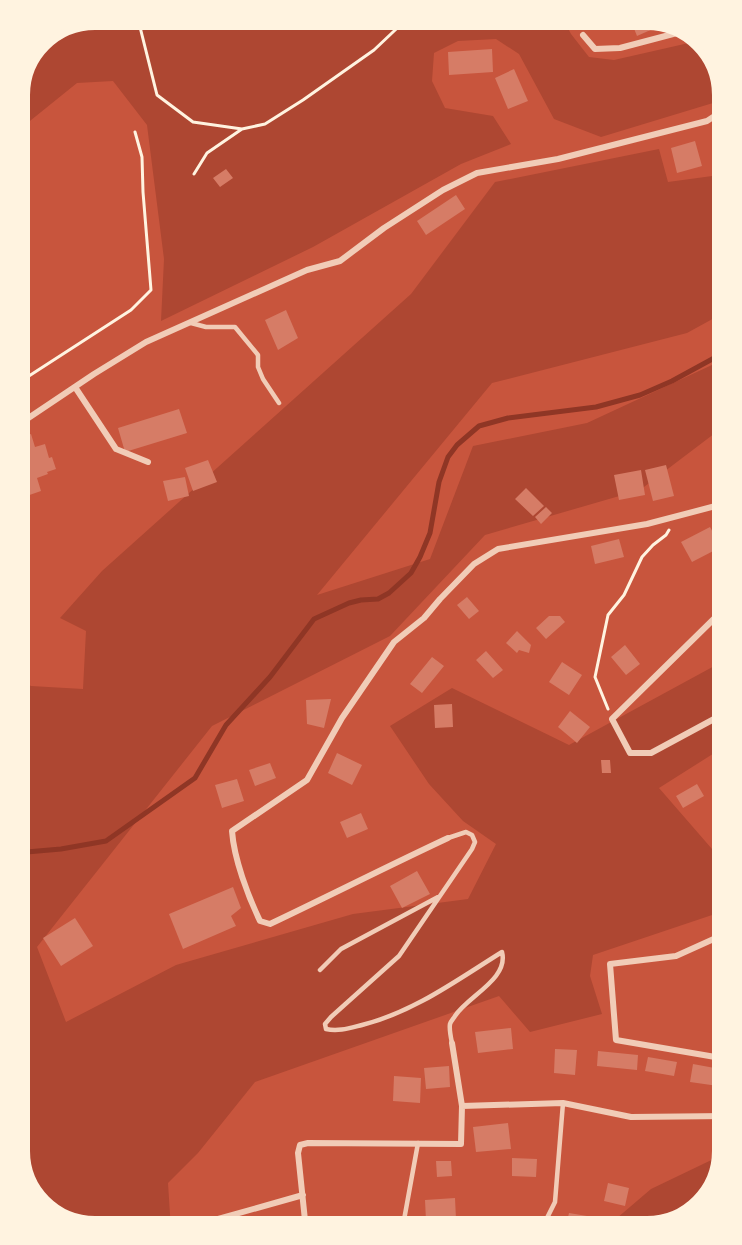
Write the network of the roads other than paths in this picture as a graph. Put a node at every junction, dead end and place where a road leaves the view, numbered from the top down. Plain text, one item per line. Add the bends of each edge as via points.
1 (678, 33) edge
2 (583, 35) dead end
3 (716, 115) edge
4 (191, 323) junction
5 (75, 387) junction
6 (279, 403) dead end
7 (26, 420) edge
8 (148, 462) dead end
9 (716, 506) edge
10 (716, 617) edge
11 (716, 718) edge
12 (448, 838) joint
13 (441, 895) junction
14 (716, 938) edge
15 (320, 970) dead end
16 (452, 1043) joint
17 (716, 1057) edge
18 (563, 1103) junction
19 (462, 1106) junction
20 (716, 1116) edge
21 (418, 1143) junction
22 (303, 1195) junction
23 (217, 1219) edge
24 (305, 1219) edge
25 (404, 1220) dead end
26 (546, 1220) edge

1 - 2 street via 620,48 595,49
3 - 4 street via 707,121 558,159 477,173 443,190 340,261 307,270
4 - 5 street via 146,342
4 - 6 lane via 235,327 258,355 263,379
5 - 7 street
5 - 8 street via 116,449
9 - 12 street via 647,524 498,549 474,564 424,618 394,642 342,718 307,780 232,831 233,847 254,907 260,921 270,924
10 - 11 street via 612,719 630,753 651,753
12 - 13 lane via 466,832 475,842
13 - 15 lane via 341,950
13 - 16 lane via 399,956 325,1024 326,1029 345,1030 384,1020 420,1004 502,952 504,959 499,972 460,1008 450,1024
14 - 17 street via 676,956 610,964 616,1040
16 - 19 street
18 - 19 street
18 - 20 street via 631,1117
18 - 26 lane via 555,1202
19 - 21 street via 461,1144
21 - 22 street via 300,1145
21 - 25 lane
22 - 23 street
22 - 24 street

